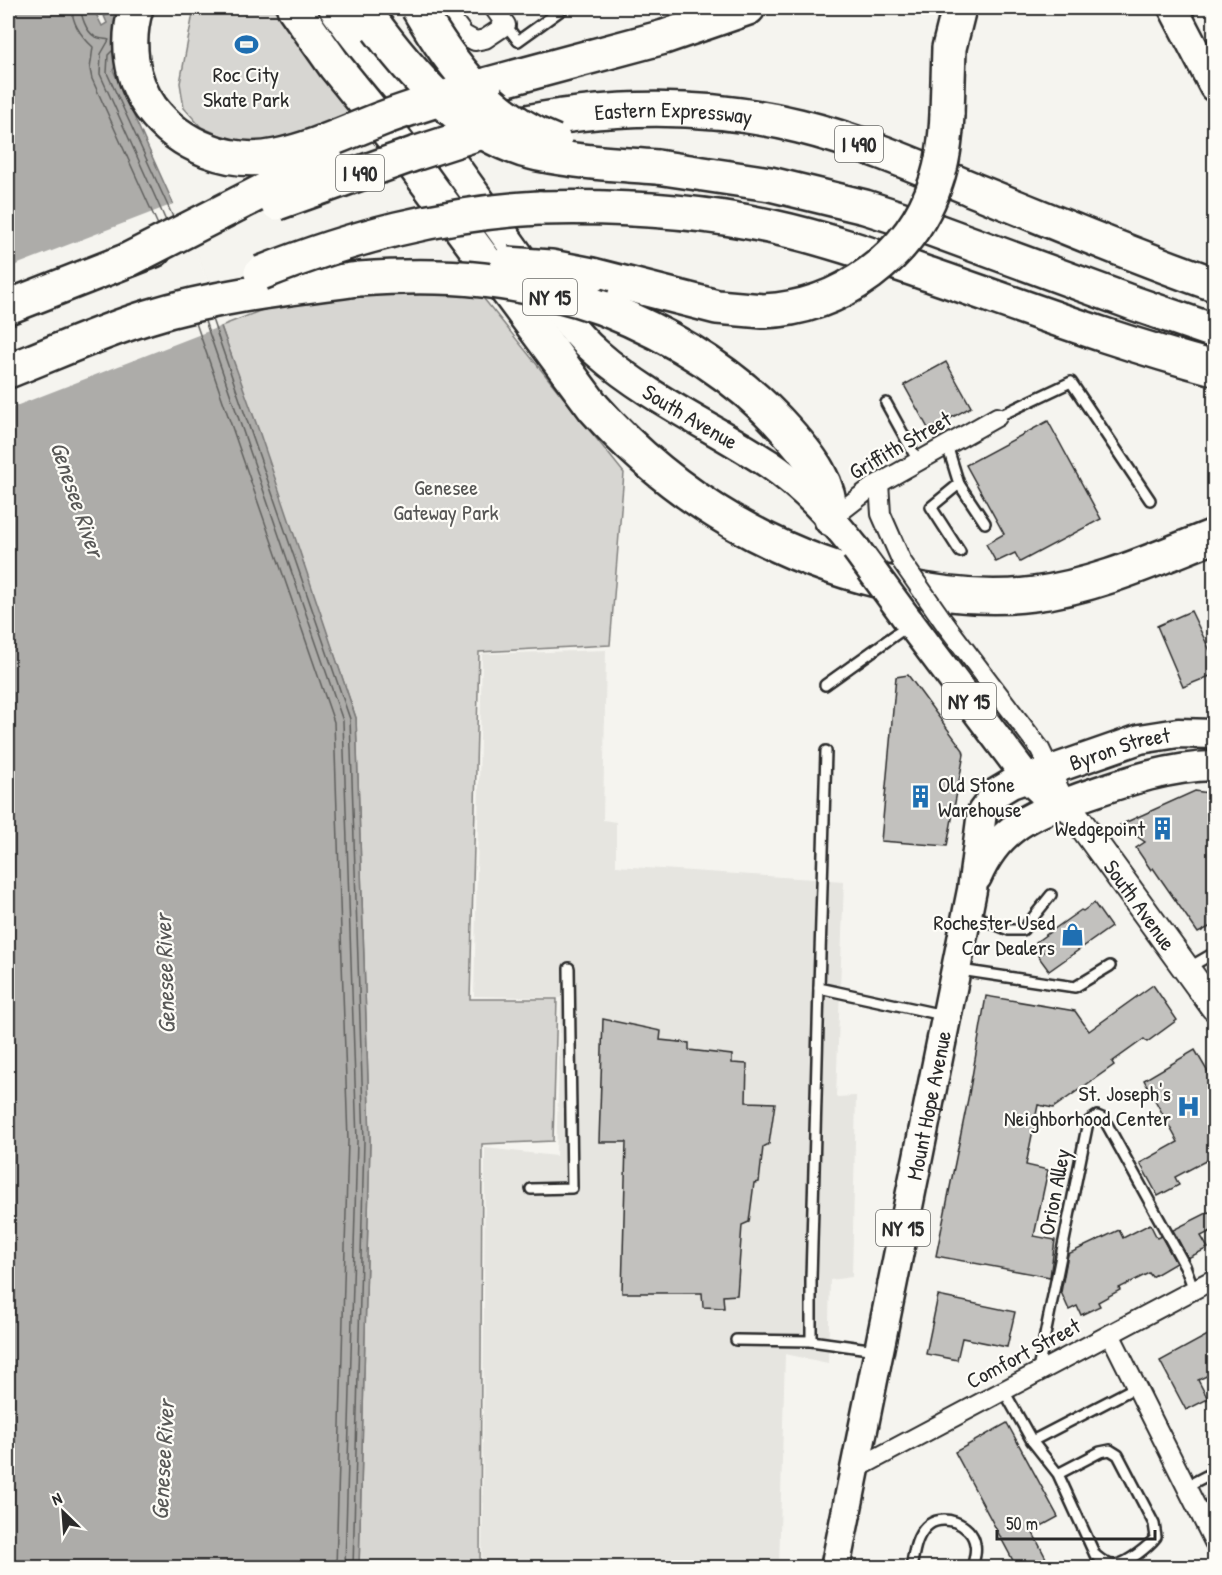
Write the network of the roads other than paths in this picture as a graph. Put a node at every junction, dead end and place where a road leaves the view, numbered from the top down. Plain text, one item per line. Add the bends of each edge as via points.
1 (136, 8) edge
2 (294, 8) edge
3 (333, 8) edge
4 (362, 8) edge
5 (418, 8) edge
6 (444, 8) edge
7 (494, 8) edge
8 (564, 8) edge
9 (748, 8) edge
10 (958, 8) edge
11 (1173, 8) edge
12 (506, 25) junction
13 (485, 85) junction
14 (1215, 87) edge
15 (657, 167) junction
16 (128, 260) junction
17 (359, 279) junction
18 (1215, 284) edge
19 (8, 307) edge
20 (147, 318) junction
21 (1215, 331) edge
22 (1215, 368) edge
23 (8, 371) edge
24 (886, 403) dead end
25 (997, 417) joint
26 (946, 445) junction
27 (918, 460) junction
28 (879, 483) junction
29 (959, 484) junction
30 (1150, 500) dead end
31 (831, 519) junction
32 (985, 523) dead end
33 (1215, 536) edge
34 (960, 552) dead end
35 (910, 622) junction
36 (825, 685) dead end
37 (1215, 734) edge
38 (826, 751) dead end
39 (1215, 766) edge
40 (1039, 773) junction
41 (1066, 803) junction
42 (1051, 896) dead end
43 (969, 901) junction
44 (1215, 954) edge
45 (1110, 966) dead end
46 (569, 968) dead end
47 (955, 969) junction
48 (1186, 969) junction
49 (819, 988) junction
50 (1214, 1005) edge
51 (945, 1015) junction
52 (531, 1189) dead end
53 (1215, 1280) edge
54 (1194, 1290) junction
55 (1110, 1334) junction
56 (736, 1340) dead end
57 (811, 1341) junction
58 (878, 1350) junction
59 (1038, 1373) junction
60 (1136, 1387) junction
61 (1004, 1391) junction
62 (1032, 1442) junction
63 (854, 1470) junction
64 (1215, 1472) edge
65 (1058, 1474) junction
66 (1186, 1486) junction
67 (1214, 1539) edge
68 (835, 1568) edge
69 (911, 1568) edge
70 (972, 1568) edge

1 - 13 highway, bridge via 130,40 143,95 155,113 180,136 223,155 255,159 287,154
2 - 33 highway via 594,408 660,472 733,523 791,552 856,575 932,592 991,596 1072,587
3 - 31 main road, South Avenue / NY 15 via 589,345 638,383 775,468
4 - 15 highway, bridge via 427,87 485,133 537,154
5 - 15 highway, bridge via 465,77 503,115 569,148
6 - 12 street via 471,40 485,39
7 - 12 street
8 - 12 lane via 518,41
9 - 13 highway via 663,37
10 - 17 highway, bridge via 950,48 944,150 936,184 921,216 894,252 857,282 834,294 763,311 717,307 592,275 501,264
11 - 14 main road
13 - 16 highway, bridge via 288,177
15 - 21 highway via 770,184 865,207
16 - 18 highway, Eastern Expressway / I 490, bridge via 482,132 547,118 625,110 704,111 781,122 837,136
16 - 19 highway, I 490
17 - 20 highway via 244,295
17 - 31 highway, bridge via 444,276 537,288 603,308 660,334 725,374 760,403 800,445 821,475 830,500
20 - 22 highway, bridge via 288,263 433,220 539,208 663,210 738,220 858,250
20 - 23 highway
24 - 27 lane
25 - 26 street, Griffith Street
25 - 30 lane via 1071,382
26 - 27 street, Griffith Street
26 - 29 lane
27 - 28 street, Griffith Street
28 - 31 street, Griffith Street
28 - 40 street, South Avenue, bridge via 881,514 902,562 1036,742
29 - 32 lane
29 - 34 lane via 931,507
31 - 35 main road, South Avenue / NY 15, bridge
35 - 36 lane
35 - 40 main road, South Avenue / NY 15
37 - 40 main road, Byron Street via 1178,733 1140,739
38 - 49 lane
39 - 41 main road, Byron Street / NY 15 via 1154,773
40 - 41 main road, South Avenue via 1047,795
40 - 43 main road, Mount Hope Avenue / NY 15 via 1003,788 985,806
41 - 43 main road, Mount Hope Avenue / NY 15 via 1033,816 997,845 984,863
41 - 48 main road, South Avenue
42 - 43 lane via 1023,930 1009,930
43 - 47 main road, Mount Hope Avenue / NY 15
44 - 48 lane
45 - 47 lane via 1075,987
46 - 52 lane via 572,1188
47 - 51 main road, Mount Hope Avenue / NY 15
48 - 50 main road, South Avenue
49 - 51 lane
49 - 57 lane
51 - 58 main road, Mount Hope Avenue / NY 15
53 - 54 street, Comfort Street
54 - 55 street, Comfort Street
54 - 59 lane, Orion Alley via 1185,1266 1104,1119 1096,1116 1088,1122
55 - 59 street, Comfort Street
55 - 60 street
56 - 57 lane
57 - 58 lane
58 - 63 main road, Mount Hope Avenue / NY 15
59 - 61 street, Comfort Street
60 - 62 lane
60 - 66 street
61 - 62 lane
61 - 63 street, Comfort Street
62 - 65 lane
63 - 68 main road, Mount Hope Avenue / NY 15
64 - 66 lane
65 - 65 lane via 1095,1555 1105,1563 1116,1565 1147,1548 1156,1537 1154,1524 1118,1455 1110,1450 1100,1452
66 - 67 street
69 - 70 lane via 921,1534 927,1526 944,1520 966,1527 972,1535 976,1545

